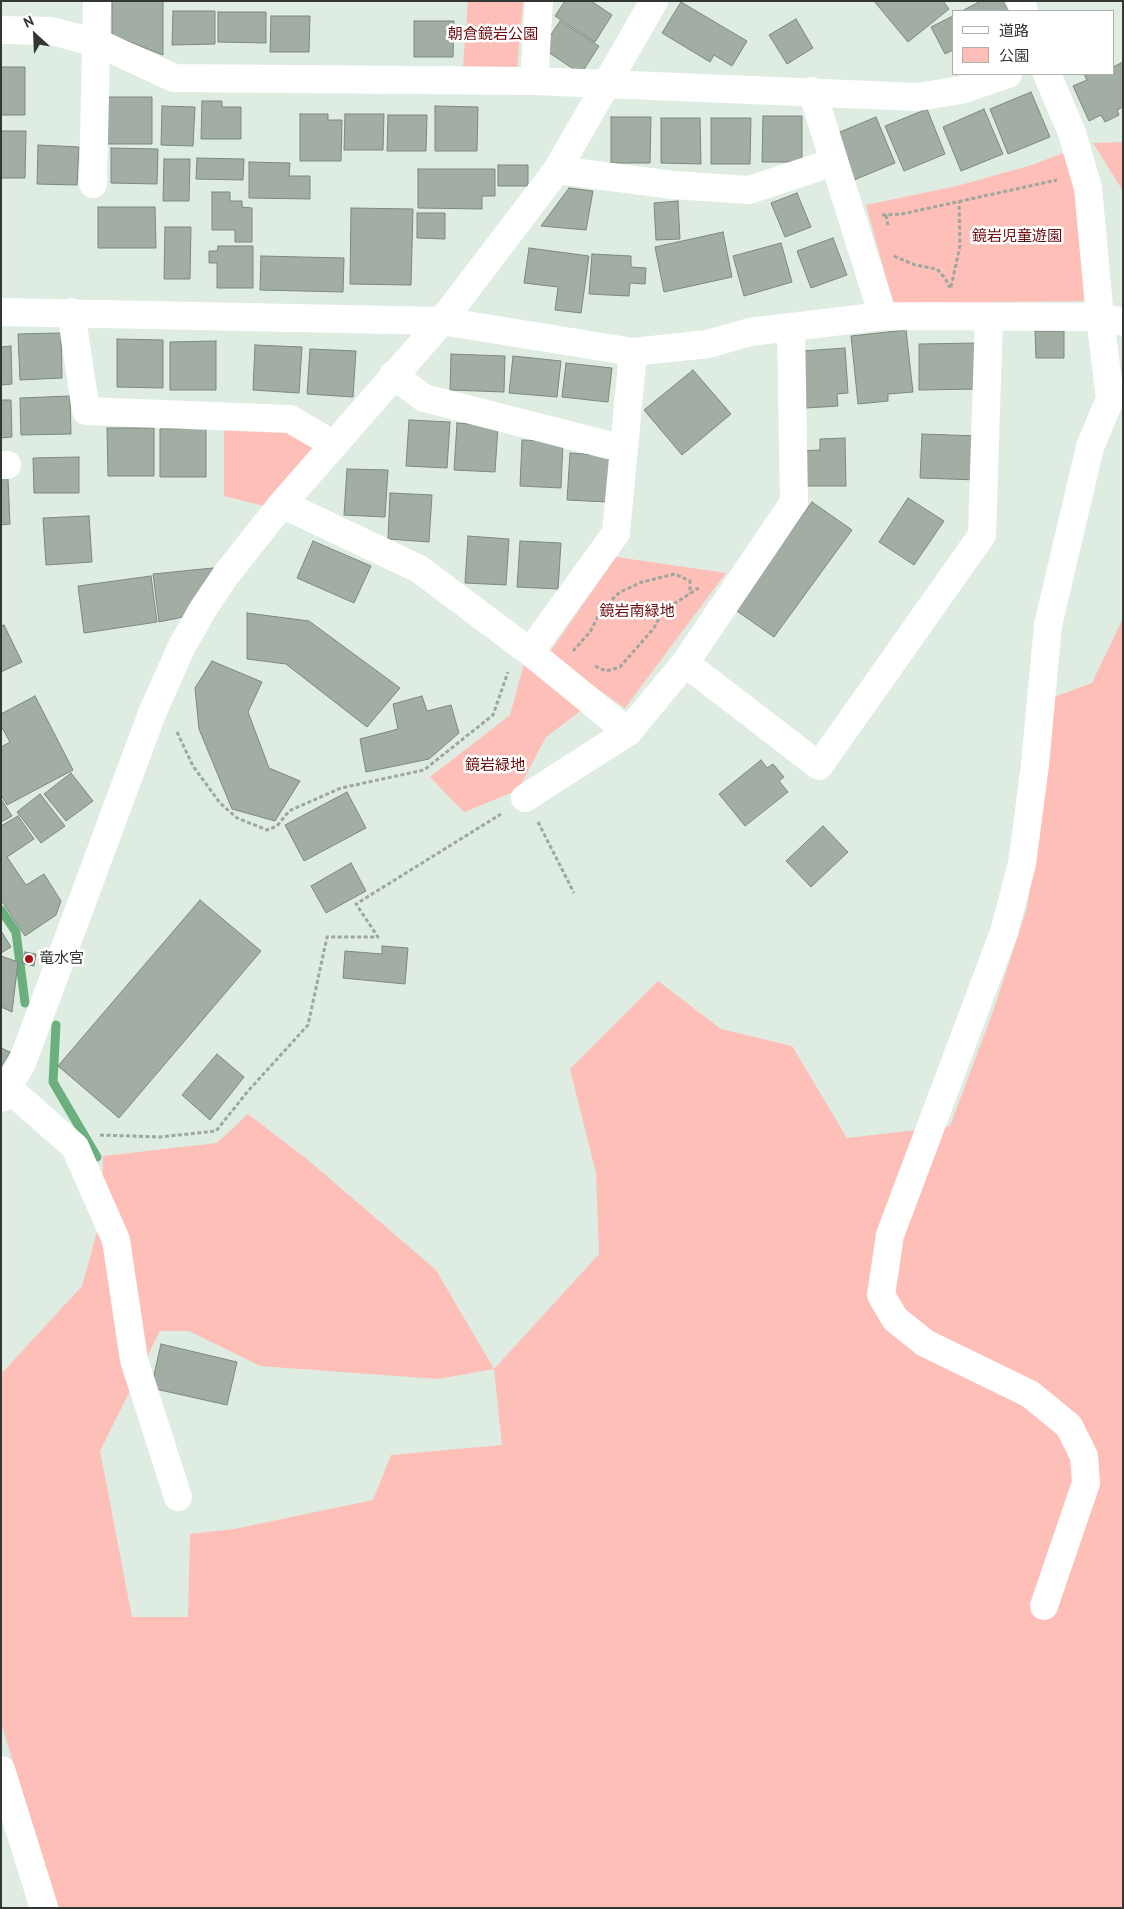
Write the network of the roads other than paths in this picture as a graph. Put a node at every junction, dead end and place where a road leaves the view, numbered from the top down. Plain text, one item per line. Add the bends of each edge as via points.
1 (97, 1) edge
2 (539, 1) edge
3 (654, 1) edge
4 (1, 30) edge
5 (98, 43) junction
6 (1005, 75) edge
7 (1047, 75) edge
8 (534, 82) junction
9 (607, 84) junction
10 (812, 91) junction
11 (834, 162) junction
12 (557, 170) junction
13 (93, 184) dead end
14 (1, 312) edge
15 (72, 312) junction
16 (883, 316) junction
17 (989, 317) junction
18 (1111, 320) edge
19 (442, 321) junction
20 (791, 328) junction
21 (633, 352) junction
22 (393, 376) junction
23 (333, 444) junction
24 (624, 446) junction
25 (282, 504) junction
26 (524, 648) junction
27 (685, 663) junction
28 (628, 732) junction
29 (525, 798) road end
30 (4, 1093) edge
31 (178, 1497) dead end
32 (1044, 1606) dead end
33 (1, 1770) edge
34 (44, 1908) edge

1 - 5 street
2 - 8 street
3 - 9 street
4 - 5 street via 51,31
5 - 8 street via 174,78
5 - 13 street
6 - 10 street via 961,90 918,97
7 - 18 street via 1072,133 1088,188
8 - 9 street
9 - 10 street
9 - 12 street
10 - 11 street
11 - 12 street via 750,190 673,185
11 - 16 street
12 - 19 street
14 - 15 street
15 - 19 street
15 - 23 street via 86,411 290,419
16 - 17 street
16 - 20 street
17 - 18 street
17 - 27 street via 982,535 818,766
18 - 32 street via 1110,399 1090,447 1048,625 1022,864 1004,932 890,1235 881,1295 895,1319 925,1343 1030,1394 1070,1426 1084,1456 1086,1483
19 - 21 street
19 - 22 street
20 - 21 street via 750,332 708,344
20 - 27 street via 794,502
21 - 24 street
22 - 23 street
22 - 24 street via 424,398 608,445
23 - 25 street
24 - 26 street via 616,533
25 - 26 street via 419,569
25 - 30 street via 225,576 182,646 103,843 22,1063
26 - 28 street via 559,669
27 - 28 street
28 - 29 street
30 - 31 street via 75,1148 116,1240 134,1360
33 - 34 street

